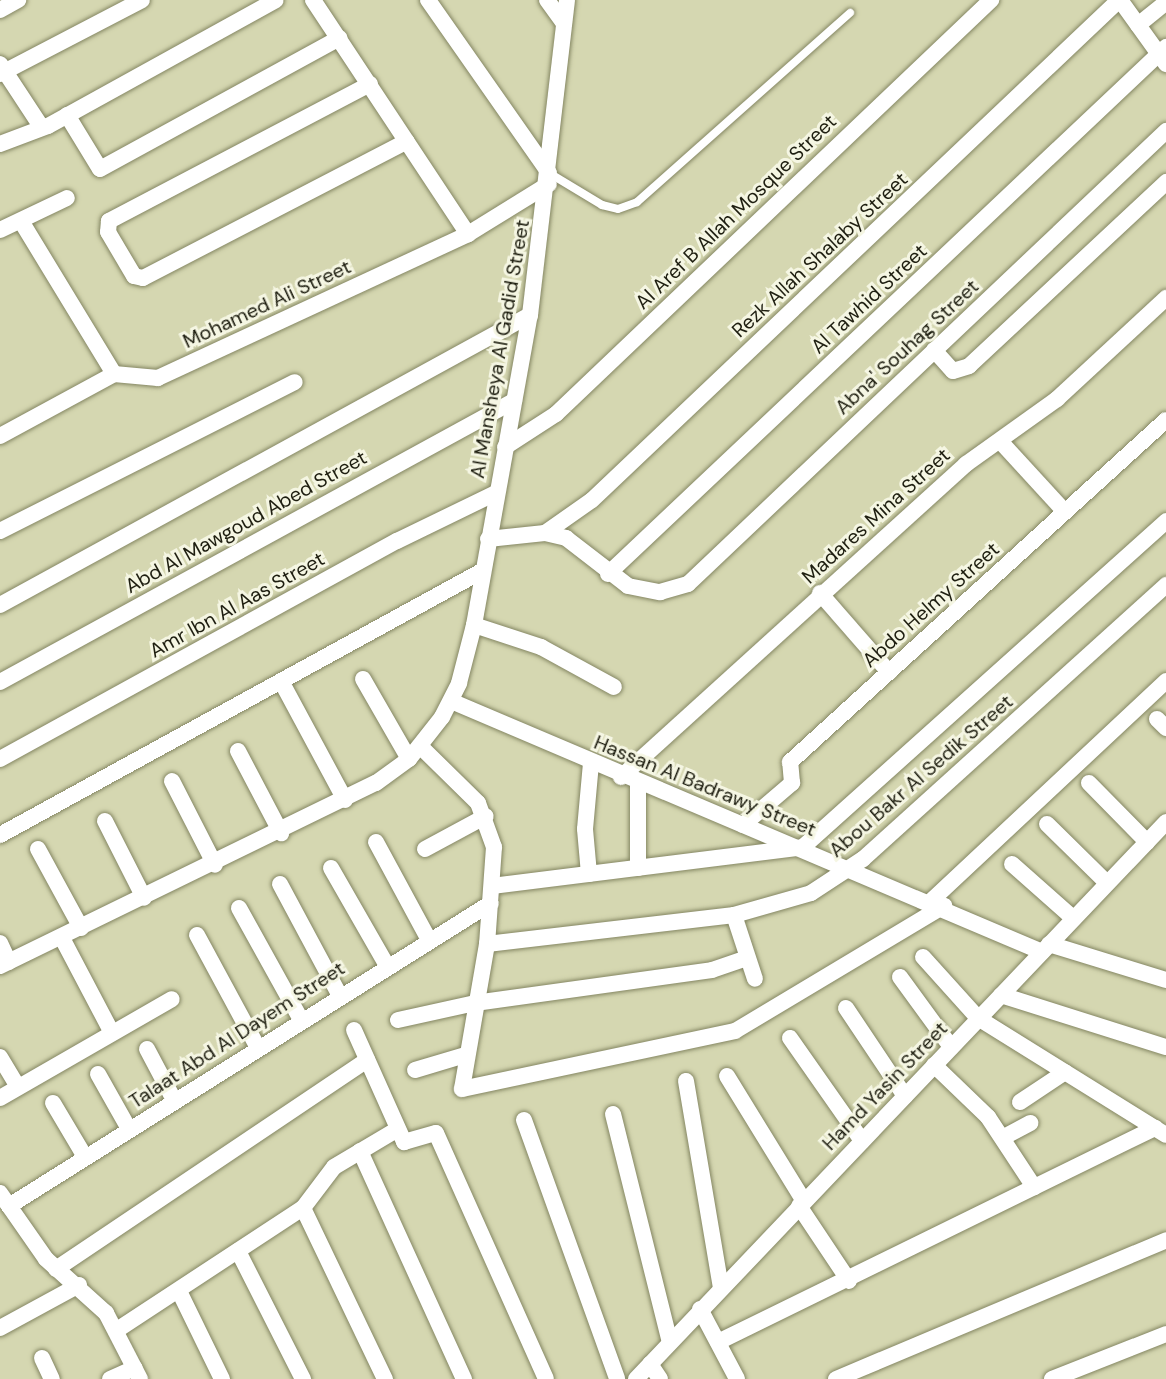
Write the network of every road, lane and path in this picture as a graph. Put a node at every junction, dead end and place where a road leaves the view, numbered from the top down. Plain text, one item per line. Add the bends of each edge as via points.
1 (18, 0) edge
2 (142, 0) edge
3 (276, 0) edge
4 (313, 0) edge
5 (428, 0) edge
6 (547, 0) edge
7 (567, 0) edge
8 (991, 0) edge
9 (1120, 0) edge
10 (1166, 2) edge
11 (0, 10) edge
12 (850, 13) dead end
13 (564, 23) junction
14 (1138, 25) junction
15 (339, 38) junction
16 (1163, 55) edge
17 (2, 70) edge
18 (370, 84) junction
19 (67, 115) junction
20 (40, 125) junction
21 (1166, 131) edge
22 (407, 141) junction
23 (0, 144) edge
24 (549, 178) junction
25 (1166, 182) edge
26 (67, 198) dead end
27 (21, 221) junction
28 (0, 230) edge
29 (468, 234) junction
30 (1166, 298) edge
31 (530, 315) junction
32 (934, 351) junction
33 (114, 374) junction
34 (295, 382) dead end
35 (514, 401) junction
36 (1166, 420) edge
37 (2, 430) edge
38 (1000, 441) junction
39 (505, 447) junction
40 (496, 493) junction
41 (1065, 512) junction
42 (1166, 521) edge
43 (0, 531) edge
44 (545, 533) junction
45 (488, 539) junction
46 (482, 571) junction
47 (608, 574) junction
48 (1166, 585) edge
49 (820, 593) junction
50 (0, 605) edge
51 (474, 625) junction
52 (889, 672) junction
53 (363, 679) dead end
54 (281, 681) junction
55 (1166, 681) edge
56 (0, 682) edge
57 (614, 687) dead end
58 (451, 701) junction
59 (238, 751) dead end
60 (414, 752) junction
61 (0, 759) edge
62 (591, 763) junction
63 (621, 777) junction
64 (172, 781) dead end
65 (1089, 783) dead end
66 (638, 784) junction
67 (345, 800) junction
68 (486, 816) junction
69 (105, 821) dead end
70 (1166, 822) edge
71 (1047, 824) dead end
72 (742, 825) junction
73 (281, 833) junction
74 (0, 835) edge
75 (376, 842) dead end
76 (1147, 842) junction
77 (802, 847) junction
78 (38, 849) dead end
79 (425, 849) dead end
80 (1012, 864) dead end
81 (214, 865) junction
82 (331, 868) dead end
83 (638, 868) junction
84 (851, 868) junction
85 (590, 874) junction
86 (1107, 883) junction
87 (280, 884) dead end
88 (491, 894) junction
89 (144, 898) junction
90 (937, 904) junction
91 (239, 908) dead end
92 (734, 915) junction
93 (1073, 918) junction
94 (81, 928) junction
95 (196, 935) dead end
96 (62, 938) junction
97 (428, 938) junction
98 (0, 944) edge
99 (487, 944) junction
100 (1045, 948) junction
101 (923, 957) dead end
102 (747, 958) junction
103 (5, 964) edge
104 (386, 964) junction
105 (900, 977) dead end
106 (755, 979) dead end
107 (1166, 980) edge
108 (339, 994) junction
109 (1001, 995) junction
110 (172, 999) dead end
111 (475, 1003) junction
112 (846, 1008) dead end
113 (300, 1018) junction
114 (978, 1018) junction
115 (398, 1020) dead end
116 (354, 1030) dead end
117 (112, 1033) junction
118 (790, 1038) dead end
119 (257, 1046) junction
120 (951, 1047) junction
121 (1166, 1047) edge
122 (147, 1049) dead end
123 (465, 1055) junction
124 (0, 1057) edge
125 (367, 1060) junction
126 (934, 1065) junction
127 (415, 1070) dead end
128 (1065, 1072) junction
129 (98, 1074) dead end
130 (727, 1076) dead end
131 (686, 1081) dead end
132 (18, 1087) junction
133 (905, 1096) junction
134 (0, 1098) edge
135 (174, 1100) junction
136 (1020, 1102) dead end
137 (53, 1103) dead end
138 (614, 1114) dead end
139 (524, 1120) dead end
140 (1030, 1122) dead end
141 (129, 1129) junction
142 (398, 1129) junction
143 (1160, 1132) edge
144 (1004, 1137) junction
145 (862, 1141) junction
146 (360, 1151) junction
147 (85, 1157) junction
148 (1034, 1187) junction
149 (4, 1200) edge
150 (802, 1203) junction
151 (303, 1208) junction
152 (1166, 1240) edge
153 (238, 1251) junction
154 (56, 1269) junction
155 (849, 1281) junction
156 (79, 1285) junction
157 (721, 1288) junction
158 (179, 1291) junction
159 (700, 1310) junction
160 (0, 1328) edge
161 (117, 1330) junction
162 (1166, 1334) edge
163 (670, 1342) junction
164 (718, 1342) junction
165 (42, 1358) dead end
166 (650, 1364) junction
167 (137, 1373) edge
168 (52, 1379) edge
169 (110, 1379) edge
170 (222, 1379) edge
171 (303, 1379) edge
172 (385, 1379) edge
173 (464, 1379) edge
174 (546, 1379) edge
175 (617, 1379) edge
176 (636, 1379) edge
177 (660, 1379) edge
178 (737, 1379) edge
179 (836, 1379) edge
180 (1052, 1379) edge

1 - 11 street
2 - 17 street
3 - 19 street
4 - 15 street
5 - 24 street
6 - 13 street
7 - 13 street, Al Mansheya Al Gadid Street
8 - 39 street, Al Aref B Allah Mosque Street via 556,414
9 - 14 street
9 - 44 street, Rezk Allah Shalaby Street via 592,500
10 - 14 street
12 - 24 lane via 637,202 618,209 602,205
13 - 24 street, Al Mansheya Al Gadid Street
14 - 16 street
15 - 18 street
15 - 19 street via 100,169
16 - 47 street, Al Tawhid Street
17 - 20 street
18 - 22 street
18 - 22 street via 113,219 106,224 108,232 140,280
19 - 20 street
20 - 23 street
21 - 32 street, Abna' Souhag Street
22 - 29 street
24 - 29 street, Mohamed Ali Street
24 - 31 street, Al Mansheya Al Gadid Street
25 - 32 street via 969,366 953,371
26 - 27 street
27 - 28 street
27 - 33 street
29 - 33 street, Mohamed Ali Street via 158,378
30 - 38 street, Madares Mina Street via 1057,399
31 - 35 street, Al Mansheya Al Gadid Street
31 - 50 street
32 - 47 street, Abna' Souhag Street via 676,591 639,588
33 - 37 street
34 - 43 street
35 - 39 street, Al Mansheya Al Gadid Street
35 - 56 street, Abd Al Mawgoud Abed Street
36 - 41 street, Abdo Helmy Street
38 - 41 street
38 - 49 street, Madares Mina Street via 966,464
39 - 40 street, Al Mansheya Al Gadid Street
40 - 45 street, Al Mansheya Al Gadid Street
40 - 61 street, Amr Ibn Al Aas Street via 387,547
41 - 52 street, Abdo Helmy Street
42 - 77 street
44 - 45 street
44 - 47 street via 575,544
45 - 46 street, Al Mansheya Al Gadid Street
46 - 51 street, Al Mansheya Al Gadid Street
46 - 54 street
48 - 84 street, Abou Bakr Al Sedik Street
49 - 52 street
49 - 63 street, Madares Mina Street
51 - 57 street via 541,647
51 - 58 street, Al Mansheya Al Gadid Street
52 - 72 street, Abdo Helmy Street via 790,762 792,783
53 - 60 street
54 - 67 street
54 - 74 street
55 - 90 street
58 - 60 street, Al Mansheya Al Gadid Street
58 - 62 street, Hassan Al Badrawy Street
59 - 73 street
60 - 67 street
60 - 68 street
62 - 63 street, Hassan Al Badrawy Street
62 - 85 street via 585,818
63 - 66 street, Hassan Al Badrawy Street
64 - 81 street
65 - 76 street
66 - 72 street, Hassan Al Badrawy Street
66 - 83 street
67 - 73 street
68 - 79 street
68 - 88 street via 494,847
69 - 89 street
70 - 76 street, Hamd Yasin Street
71 - 86 street
72 - 77 street, Hassan Al Badrawy Street
73 - 81 street
75 - 97 street
76 - 86 street, Hamd Yasin Street
77 - 83 street
77 - 84 street, Hassan Al Badrawy Street
78 - 94 street
80 - 93 street
81 - 89 street
82 - 104 street
83 - 85 street
84 - 90 street, Hassan Al Badrawy Street
84 - 92 street, Abou Bakr Al Sedik Street via 790,902
85 - 88 street
86 - 93 street, Hamd Yasin Street
87 - 108 street
88 - 97 street, Talaat Abd Al Dayem Street
88 - 99 street
89 - 94 street
90 - 100 street, Hassan Al Badrawy Street
90 - 123 street via 735,1031 469,1088 459,1085
91 - 113 street
92 - 99 street, Abou Bakr Al Sedik Street
92 - 102 street
93 - 100 street, Hamd Yasin Street
94 - 96 street
95 - 119 street
96 - 103 street
96 - 117 street
97 - 104 street, Talaat Abd Al Dayem Street
98 - 103 street
99 - 111 street
100 - 107 street, Hassan Al Badrawy Street
100 - 109 street, Hamd Yasin Street
101 - 114 street
102 - 106 street
102 - 111 street via 712,970
104 - 108 street, Talaat Abd Al Dayem Street
105 - 120 street
108 - 113 street, Talaat Abd Al Dayem Street
109 - 114 street, Hamd Yasin Street
109 - 121 street
110 - 117 street
111 - 115 street
111 - 123 street
112 - 133 street
113 - 119 street, Talaat Abd Al Dayem Street
114 - 120 street, Hamd Yasin Street
114 - 128 street
116 - 125 street
117 - 132 street
118 - 145 street
119 - 135 street, Talaat Abd Al Dayem Street
120 - 126 street, Hamd Yasin Street
122 - 135 street
123 - 127 street
124 - 132 street
125 - 142 street
125 - 154 street
126 - 133 street, Hamd Yasin Street
126 - 144 street
128 - 136 street
128 - 143 street
129 - 141 street
130 - 150 street
131 - 157 street
132 - 134 street
133 - 145 street, Hamd Yasin Street
135 - 141 street, Talaat Abd Al Dayem Street
137 - 147 street
138 - 163 street
139 - 175 street
140 - 144 street
141 - 147 street, Talaat Abd Al Dayem Street
142 - 146 street
142 - 174 street via 406,1144 436,1133
143 - 148 street
144 - 148 street
145 - 150 street, Hamd Yasin Street
146 - 151 street via 334,1167
146 - 173 street
147 - 149 street, Talaat Abd Al Dayem Street
148 - 155 street
149 - 154 street
150 - 155 street
150 - 157 street, Hamd Yasin Street
151 - 153 street
151 - 172 street
152 - 179 street
153 - 158 street
153 - 171 street
154 - 156 street
155 - 164 street
156 - 160 street
156 - 161 street
157 - 159 street, Hamd Yasin Street
158 - 161 street
158 - 170 street
159 - 163 street, Hamd Yasin Street
159 - 164 street
161 - 167 street
162 - 180 street
163 - 166 street, Hamd Yasin Street
164 - 178 street
165 - 168 street
166 - 176 street, Hamd Yasin Street
166 - 177 street
167 - 169 street

